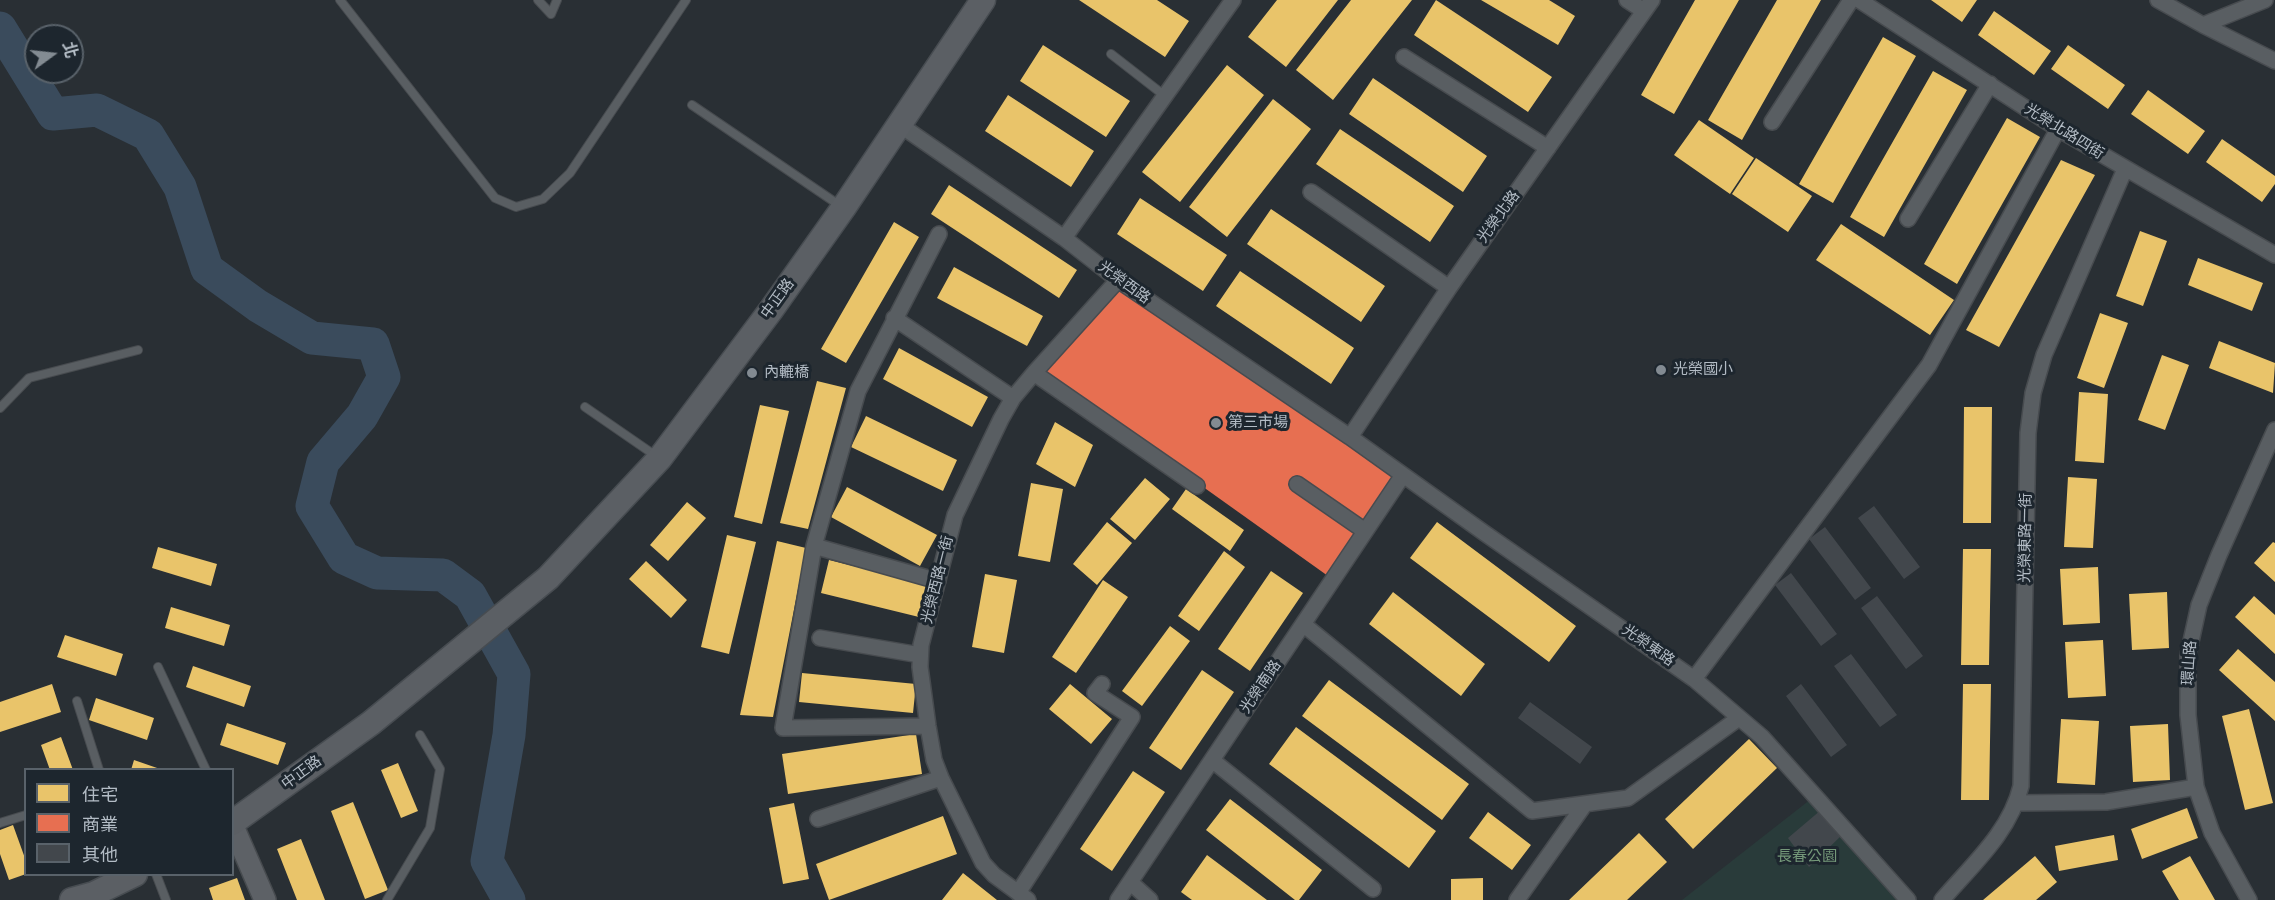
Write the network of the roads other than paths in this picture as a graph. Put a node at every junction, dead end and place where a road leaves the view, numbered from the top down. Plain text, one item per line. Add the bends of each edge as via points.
1 (340, 0) edge
2 (538, 0) edge
3 (558, 0) edge
4 (686, 0) edge
5 (983, 0) edge
6 (1233, 0) edge
7 (1627, 0) edge
8 (1851, 0) edge
9 (1859, 0) edge
10 (2158, 0) edge
11 (2265, 0) edge
12 (1648, 5) edge
13 (2203, 25) junction
14 (1112, 54) dead end
15 (1404, 57) dead end
16 (2275, 61) edge
17 (1990, 84) junction
18 (1165, 96) junction
19 (692, 105) dead end
20 (1772, 122) dead end
21 (900, 125) junction
22 (2058, 129) junction
23 (1548, 148) junction
24 (2124, 169) junction
25 (1311, 192) dead end
26 (843, 207) junction
27 (1908, 219) dead end
28 (939, 234) dead end
29 (1064, 238) junction
30 (2275, 255) edge
31 (1118, 280) junction
32 (1449, 288) junction
33 (894, 318) junction
34 (138, 350) dead end
35 (1034, 373) junction
36 (1012, 398) junction
37 (585, 407) dead end
38 (0, 408) edge
39 (2275, 430) edge
40 (1350, 437) junction
41 (660, 458) junction
42 (1403, 475) junction
43 (1298, 484) dead end
44 (1197, 486) dead end
45 (1365, 531) junction
46 (814, 546) junction
47 (938, 581) junction
48 (1303, 624) junction
49 (820, 638) dead end
50 (920, 655) junction
51 (158, 668) dead end
52 (1694, 679) junction
53 (1102, 684) dead end
54 (77, 701) dead end
55 (1739, 718) junction
56 (928, 726) junction
57 (420, 735) dead end
58 (1212, 760) junction
59 (98, 768) edge
60 (206, 768) edge
61 (941, 778) junction
62 (2196, 787) junction
63 (2017, 803) junction
64 (1586, 804) junction
65 (24, 816) edge
66 (818, 819) dead end
67 (0, 823) edge
68 (234, 823) edge
69 (234, 829) edge
70 (131, 876) edge
71 (157, 876) edge
72 (1130, 882) junction
73 (1373, 889) dead end
74 (1023, 897) edge
75 (87, 898) edge
76 (166, 900) edge
77 (265, 900) edge
78 (387, 900) edge
79 (1118, 900) edge
80 (1150, 900) edge
81 (1517, 900) edge
82 (1908, 900) edge
83 (1942, 900) edge
84 (2248, 900) edge

1 - 4 lane via 495,198 516,207 543,199 570,173
2 - 3 lane via 551,14
5 - 21 main road, 中正路
6 - 18 street
7 - 12 street
8 - 20 street
9 - 17 street, 光榮北路四街
10 - 13 street
11 - 13 street
12 - 23 street, 光榮北路
13 - 16 street
14 - 18 lane
15 - 23 street
17 - 22 street, 光榮北路四街
17 - 27 street
18 - 29 street
19 - 26 lane
21 - 26 main road, 中正路
21 - 29 street, 光榮西路
22 - 24 street, 光榮北路四街
22 - 52 street via 1929,365
23 - 32 street, 光榮北路
24 - 30 street, 光榮北路四街
24 - 63 street, 光榮東路一街 via 2044,356 2033,393 2028,434 2021,786
25 - 32 street
26 - 41 main road, 中正路
28 - 33 street
29 - 31 street, 光榮西路
31 - 35 street, 光榮西路一街
31 - 40 street, 光榮西路
32 - 40 street, 光榮北路
33 - 36 street
33 - 46 street via 858,391
34 - 38 lane via 29,378
35 - 36 street, 光榮西路一街
35 - 44 street
36 - 47 street, 光榮西路一街 via 954,515
37 - 41 lane
39 - 62 street, 環山路 via 2196,615 2188,655 2188,715
40 - 42 street, 光榮東路
41 - 68 main road, 中正路 via 548,578 371,723
42 - 45 street, 光榮南路
42 - 52 street, 光榮東路
43 - 45 street
45 - 48 street, 光榮南路
46 - 47 street
46 - 56 street via 783,728
47 - 50 street, 光榮西路一街
48 - 58 street, 光榮南路
48 - 64 street via 1532,812
49 - 50 street
50 - 56 street, 光榮西路一街
51 - 60 lane
52 - 55 street, 光榮東路
53 - 74 street via 1095,693 1131,717
54 - 59 lane
55 - 64 street via 1628,798
55 - 82 street, 光榮東路 via 1762,737
56 - 61 street, 光榮西路一街
57 - 78 lane via 440,769 430,828
58 - 72 street, 光榮南路
58 - 73 street
61 - 66 street
61 - 74 street, 光榮西路一街 via 983,863
62 - 63 street via 2106,802
62 - 84 street, 環山路 via 2212,833
63 - 83 street, 光榮東路一街 via 2001,832
64 - 81 street
65 - 67 lane
69 - 77 street
70 - 75 main road
71 - 76 lane
72 - 79 street, 光榮南路
72 - 80 street

